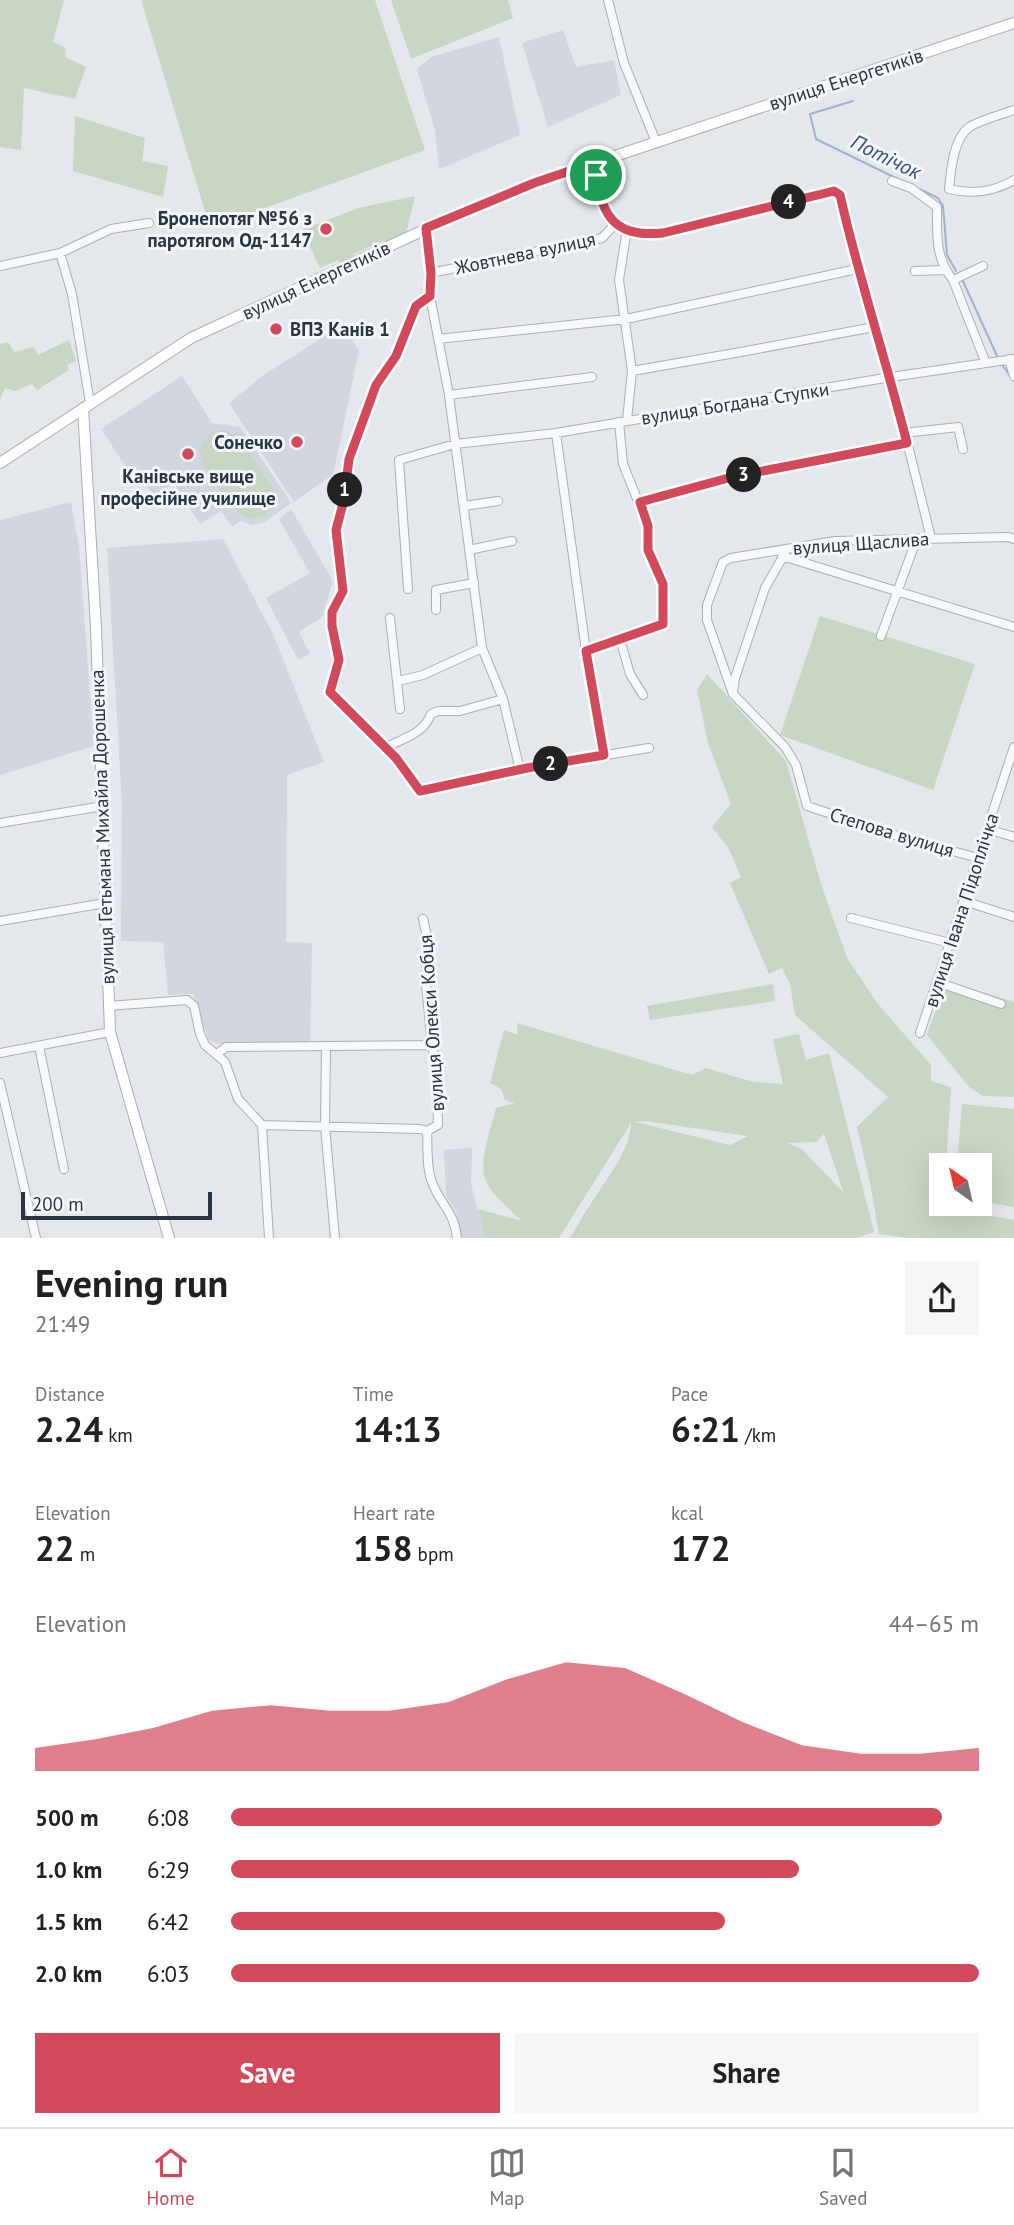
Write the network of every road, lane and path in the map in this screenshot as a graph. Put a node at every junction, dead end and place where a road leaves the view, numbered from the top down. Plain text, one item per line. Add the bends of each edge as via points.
1 (608, 0) edge
2 (1014, 23) edge
3 (1014, 110) edge
4 (656, 142) junction
5 (593, 163) junction
6 (1014, 180) edge
7 (892, 181) dead end
8 (149, 223) dead end
9 (615, 224) junction
10 (426, 228) junction
11 (627, 229) junction
12 (60, 253) junction
13 (983, 265) dead end
14 (0, 267) edge
15 (857, 269) junction
16 (945, 270) junction
17 (915, 271) dead end
18 (431, 273) junction
19 (953, 280) junction
20 (430, 296) junction
21 (626, 319) junction
22 (874, 327) junction
23 (438, 339) junction
24 (1011, 359) edge
25 (985, 362) junction
26 (632, 371) junction
27 (1014, 376) edge
28 (592, 377) dead end
29 (891, 377) junction
30 (449, 395) junction
31 (86, 405) junction
32 (623, 421) junction
33 (555, 433) junction
34 (904, 433) junction
35 (907, 443) junction
36 (455, 444) junction
37 (963, 449) dead end
38 (0, 463) edge
39 (498, 502) dead end
40 (640, 502) junction
41 (464, 506) junction
42 (917, 538) junction
43 (931, 538) junction
44 (1014, 539) edge
45 (512, 541) dead end
46 (792, 546) junction
47 (470, 550) junction
48 (782, 556) junction
49 (474, 583) junction
50 (408, 589) dead end
51 (899, 591) junction
52 (436, 610) dead end
53 (390, 618) dead end
54 (1012, 627) edge
55 (881, 636) dead end
56 (620, 639) junction
57 (482, 648) junction
58 (586, 651) junction
59 (398, 681) junction
60 (733, 694) junction
61 (643, 695) dead end
62 (503, 699) junction
63 (400, 709) dead end
64 (1014, 747) edge
65 (384, 748) junction
66 (649, 748) dead end
67 (604, 755) junction
68 (1011, 765) edge
69 (520, 770) junction
70 (103, 806) junction
71 (0, 823) edge
72 (988, 829) junction
73 (1014, 837) edge
74 (978, 858) junction
75 (964, 901) junction
76 (105, 904) junction
77 (1014, 917) edge
78 (851, 918) dead end
79 (423, 919) dead end
80 (0, 921) edge
81 (950, 943) junction
82 (937, 982) junction
83 (1001, 1004) dead end
84 (108, 1006) junction
85 (110, 1032) junction
86 (920, 1033) dead end
87 (432, 1045) junction
88 (39, 1046) junction
89 (326, 1047) junction
90 (0, 1054) edge
91 (218, 1054) junction
92 (0, 1083) edge
93 (262, 1125) junction
94 (325, 1126) junction
95 (426, 1131) junction
96 (64, 1169) dead end
97 (36, 1238) edge
98 (169, 1238) edge
99 (270, 1238) edge
100 (335, 1238) edge
101 (457, 1238) edge

1 - 4 street via 624,63
2 - 4 main road, вулиця Енергетиків
3 - 6 street via 965,131 951,162 949,189 986,192
4 - 5 main road, вулиця Енергетиків
5 - 9 street via 603,209
5 - 10 main road, вулиця Енергетиків
7 - 16 street via 937,207
8 - 12 street via 111,229
9 - 11 street
9 - 18 street, Жовтнева вулиця via 602,239
10 - 18 street
10 - 31 main road, вулиця Енергетиків via 191,338
11 - 15 street via 644,235 663,233 834,191 840,195
11 - 21 street via 619,280
12 - 14 street
12 - 31 street via 72,294
13 - 19 street
15 - 21 street
15 - 22 street
16 - 17 street
16 - 19 street
18 - 20 street
19 - 25 street
20 - 23 street
20 - 65 street via 416,306 396,356 376,385 362,419 349,459 336,530 343,591 332,612 339,660 330,692
21 - 23 street
21 - 26 street
22 - 26 street
22 - 29 street
23 - 30 street
24 - 25 street, вулиця Богдана Ступки
24 - 27 street
25 - 29 street, вулиця Богдана Ступки
26 - 32 street
28 - 30 street
29 - 32 street, вулиця Богдана Ступки
29 - 34 street
30 - 36 street
31 - 38 main road, вулиця Енергетиків
31 - 70 main road, вулиця Гетьмана Михайла Дорошенка
32 - 33 street, вулиця Богдана Ступки
32 - 40 street via 623,464
33 - 36 street, вулиця Богдана Ступки
33 - 58 street
34 - 35 street
34 - 37 street via 958,427
35 - 40 street via 732,477
35 - 43 street
36 - 41 street
36 - 50 street, вулиця Богдана Ступки via 399,460
39 - 41 street
40 - 56 street via 648,526 648,550 663,584 663,624
41 - 47 street
42 - 43 street, вулиця Щаслива
42 - 46 street, вулиця Щаслива
42 - 51 street
43 - 44 street, вулиця Щаслива
45 - 47 street
46 - 48 street
46 - 60 street, вулиця Щаслива via 723,562 707,605 707,620
47 - 49 street
48 - 51 street
48 - 60 street via 765,588
49 - 52 street via 436,590
49 - 57 street
51 - 54 street
51 - 55 street
53 - 59 street
56 - 58 street
56 - 61 street via 630,674
57 - 59 street via 423,676
57 - 62 street
58 - 67 street
59 - 63 street
60 - 74 street, Степова вулиця via 785,747 796,765 807,806
62 - 65 street via 460,711 438,711 422,730
62 - 69 street
64 - 68 street, вулиця Івана Підоплічка
65 - 69 street via 420,791
66 - 67 street
67 - 69 street
68 - 72 street, вулиця Івана Підоплічка
70 - 71 street
70 - 76 main road, вулиця Гетьмана Михайла Дорошенка
72 - 73 street
72 - 74 street, вулиця Івана Підоплічка
74 - 75 street, вулиця Івана Підоплічка
75 - 77 street
75 - 81 street, вулиця Івана Підоплічка
76 - 80 street
76 - 84 main road, вулиця Гетьмана Михайла Дорошенка
78 - 81 street
79 - 87 street, вулиця Олекси Кобця
81 - 82 street, вулиця Івана Підоплічка
82 - 83 street
82 - 86 street, вулиця Івана Підоплічка
84 - 85 main road, вулиця Гетьмана Михайла Дорошенка
84 - 91 street via 187,1000 194,1006 205,1045
85 - 88 street
85 - 98 main road, вулиця Гетьмана Михайла Дорошенка
87 - 89 street
87 - 95 street, вулиця Олекси Кобця via 438,1125
88 - 90 street
88 - 96 street
89 - 91 street via 226,1047
89 - 94 street
91 - 93 street via 238,1099
92 - 97 street
93 - 94 street
93 - 99 street
94 - 95 street
94 - 100 street
95 - 101 street, вулиця Олекси Кобця via 430,1180 452,1215

